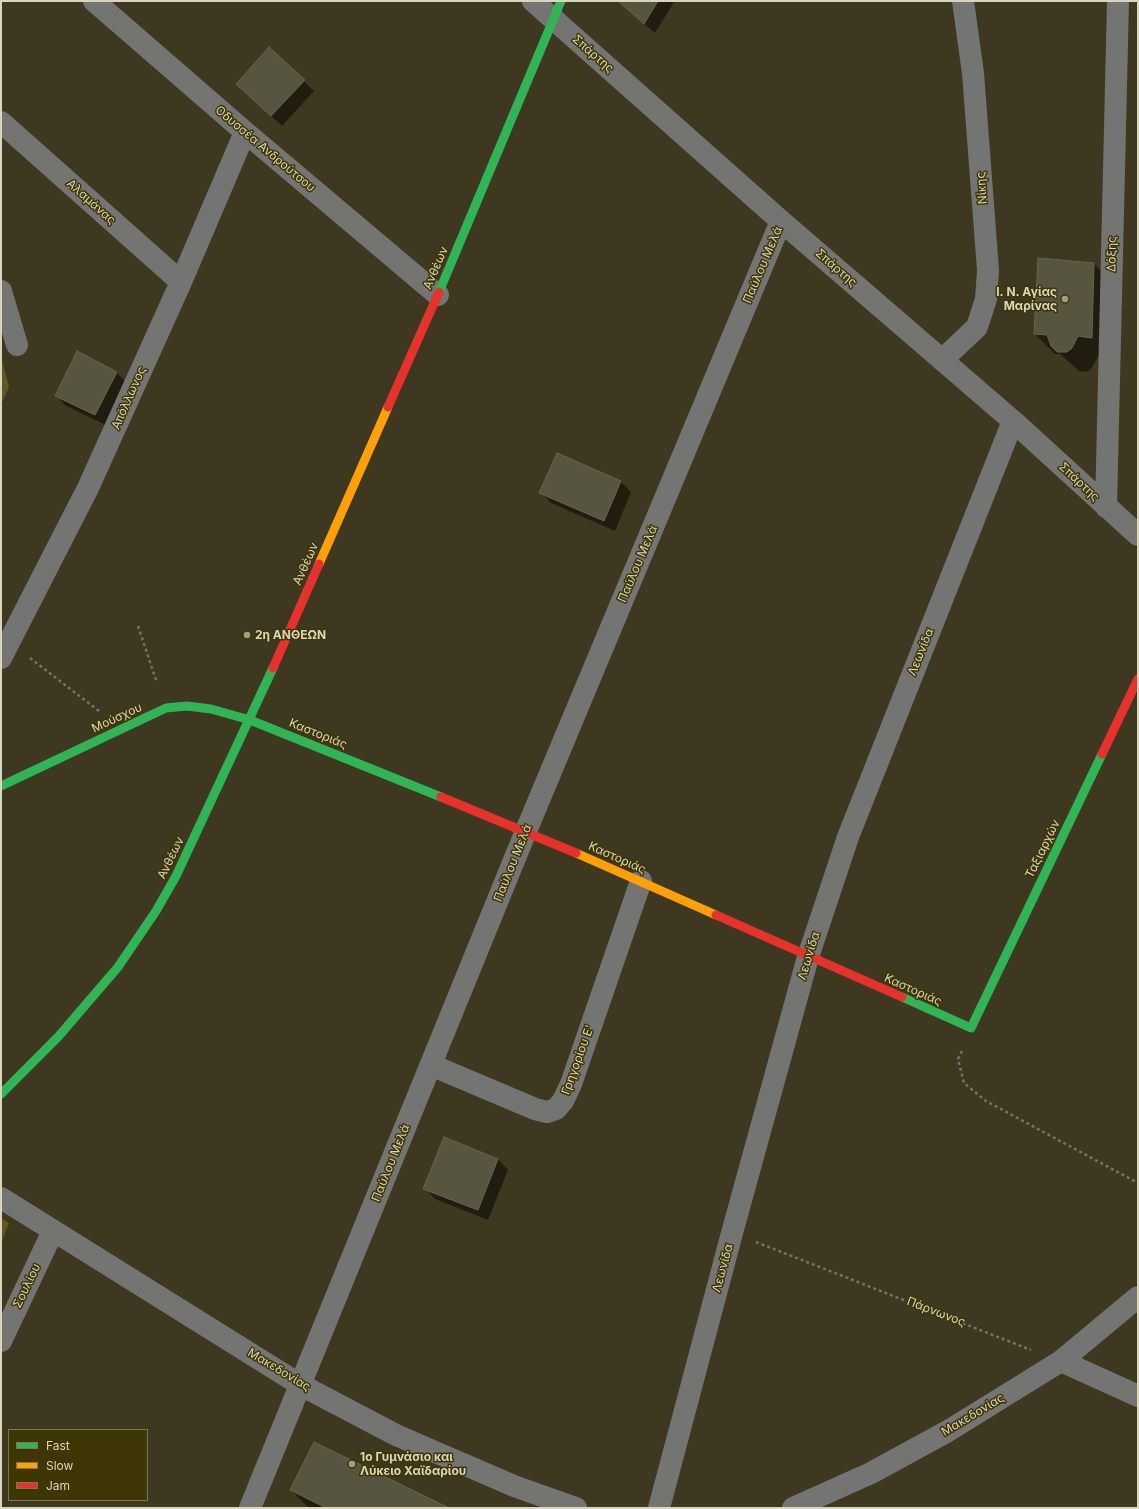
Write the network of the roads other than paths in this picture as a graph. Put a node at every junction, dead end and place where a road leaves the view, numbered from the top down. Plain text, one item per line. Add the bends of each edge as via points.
1 (94, 1) edge
2 (533, 1) edge
3 (963, 1) edge
4 (1118, 1) edge
5 (558, 10) edge
6 (1, 122) edge
7 (245, 132) junction
8 (781, 220) junction
9 (181, 282) junction
10 (1, 291) edge
11 (438, 295) junction
12 (17, 345) dead end
13 (942, 360) junction
14 (1013, 421) junction
15 (1106, 507) junction
16 (1138, 535) edge
17 (6, 643) edge
18 (1138, 679) edge
19 (250, 720) junction
20 (1, 786) edge
21 (526, 831) junction
22 (641, 881) junction
23 (808, 957) junction
24 (970, 1028) joint
25 (431, 1065) junction
26 (1, 1094) edge
27 (1, 1198) edge
28 (53, 1231) junction
29 (1138, 1297) edge
30 (1, 1341) edge
31 (1061, 1362) junction
32 (299, 1384) junction
33 (1138, 1396) edge
34 (250, 1508) edge
35 (576, 1508) edge
36 (660, 1508) edge
37 (793, 1508) edge

1 - 7 street, Οδυσσέα Ανδρούτσου
2 - 5 street, Σπάρτης
3 - 13 street, Νίκης via 973,73 988,270 986,299 977,327
4 - 15 street, Δόξης
5 - 8 street, Σπάρτης
5 - 11 street, Ανθέων
6 - 9 street, Αλαμάνας
7 - 9 street, Απόλλωνος
7 - 11 street, Οδυσσέα Ανδρούτσου
8 - 13 street, Σπάρτης
8 - 21 street, Παύλου Μελά
9 - 17 street, Απόλλωνος via 88,488
10 - 12 street
11 - 19 street, Ανθέων
13 - 14 street, Σπάρτης
14 - 15 street, Σπάρτης
14 - 23 street, Λεωνίδα via 848,837
15 - 16 street, Σπάρτης
18 - 24 street, Ταξιαρχών
19 - 20 street, Μούσχου via 211,709 187,706 166,708
19 - 21 street, Καστοριάς
19 - 26 street, Ανθέων via 176,876 156,911 118,967 58,1037
21 - 22 street, Καστοριάς
21 - 25 street, Παύλου Μελά
22 - 23 street, Καστοριάς
22 - 25 street, Γρηγορίου Ε' via 571,1084 556,1109 547,1112 535,1109
23 - 24 street, Καστοριάς
23 - 36 street, Λεωνίδα
25 - 32 street, Παύλου Μελά
27 - 28 street, Μακεδονίας
28 - 30 street, Σουλίου
28 - 32 street, Μακεδονίας
29 - 31 street, Μακεδονίας
31 - 33 street
31 - 37 street, Μακεδονίας via 948,1431 871,1473
32 - 34 street, Παύλου Μελά
32 - 35 street, Μακεδονίας via 396,1435 514,1486

